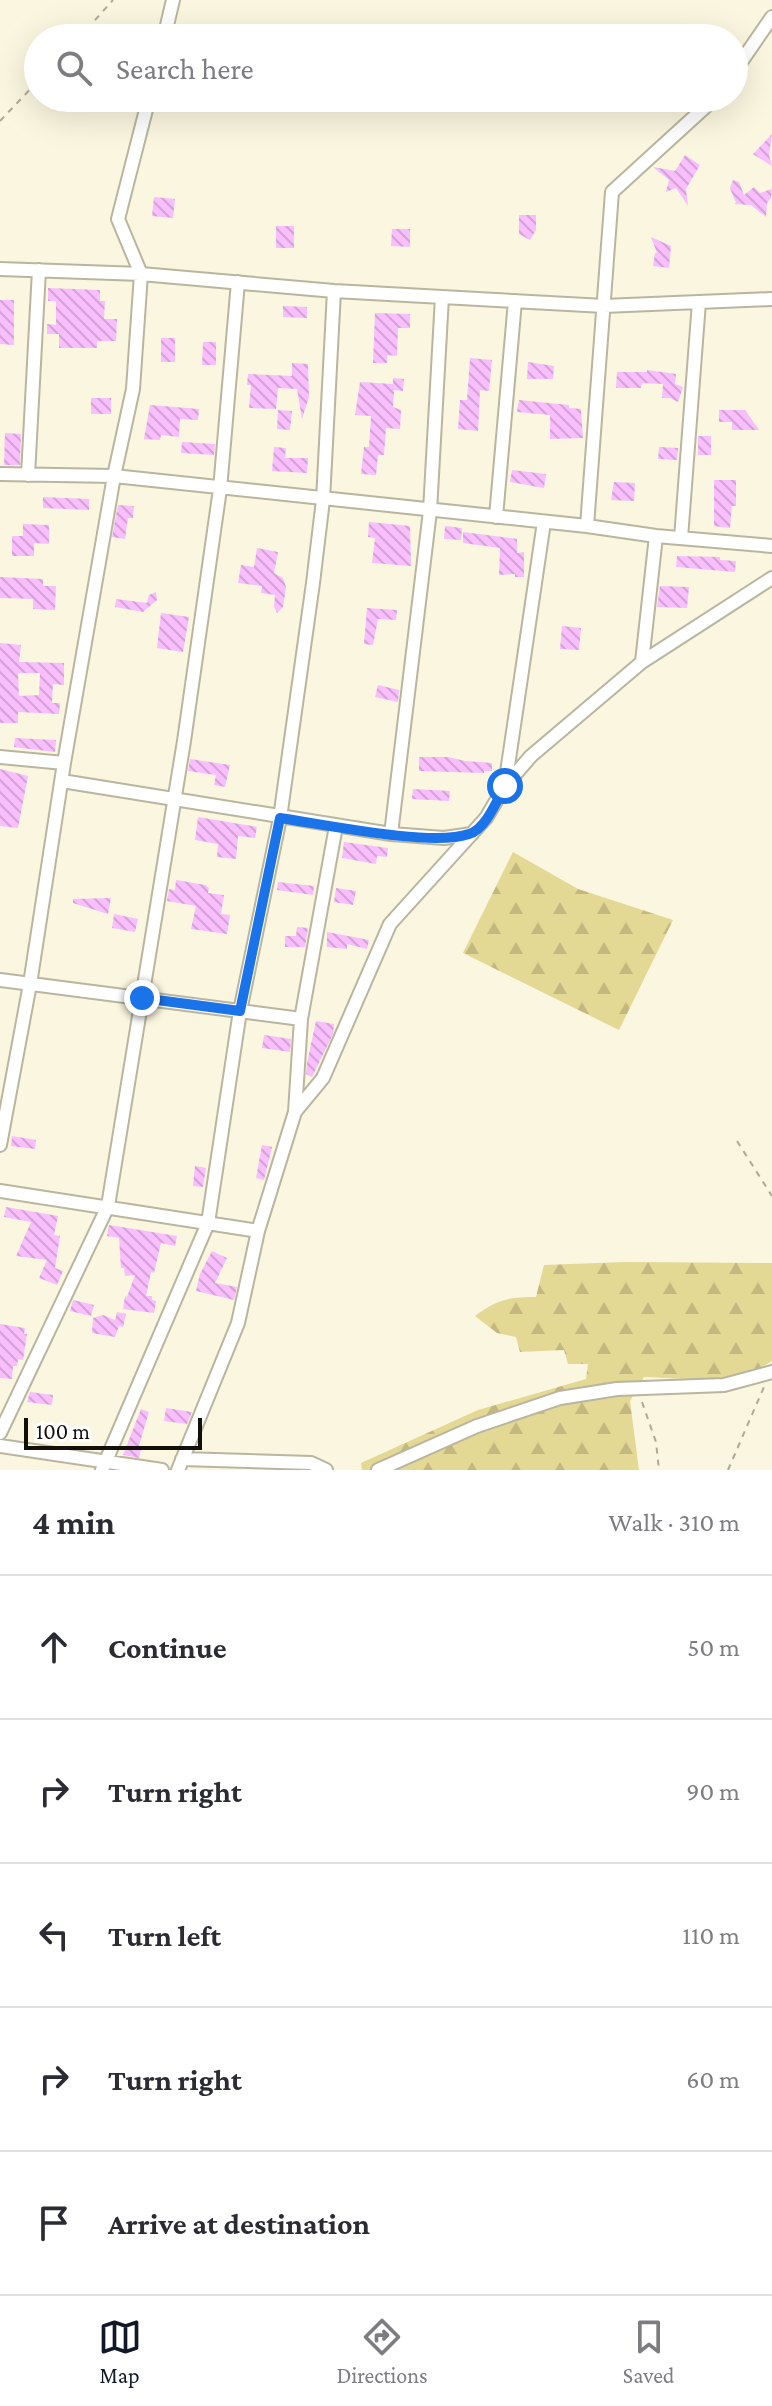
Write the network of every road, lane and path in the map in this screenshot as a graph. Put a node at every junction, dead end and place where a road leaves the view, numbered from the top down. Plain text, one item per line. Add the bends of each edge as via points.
1 (113, 0) edge
2 (173, 0) edge
3 (772, 17) edge
4 (92, 24) edge
5 (167, 24) edge
6 (748, 52) edge
7 (24, 96) edge
8 (145, 112) edge
9 (700, 112) edge
10 (0, 121) edge
11 (0, 269) edge
12 (39, 270) junction
13 (141, 274) junction
14 (238, 282) junction
15 (334, 291) junction
16 (442, 297) junction
17 (772, 299) edge
18 (515, 301) junction
19 (699, 302) junction
20 (604, 306) junction
21 (0, 474) edge
22 (28, 475) junction
23 (114, 476) junction
24 (220, 489) junction
25 (323, 500) junction
26 (430, 511) junction
27 (496, 517) junction
28 (544, 522) junction
29 (587, 526) junction
30 (656, 536) junction
31 (681, 538) junction
32 (772, 546) edge
33 (772, 578) edge
34 (642, 662) junction
35 (0, 757) edge
36 (64, 763) junction
37 (62, 781) junction
38 (505, 786) junction
39 (174, 801) junction
40 (280, 818) junction
41 (336, 826) junction
42 (391, 834) junction
43 (472, 834) junction
44 (0, 980) edge
45 (30, 984) junction
46 (142, 998) junction
47 (240, 1011) junction
48 (301, 1019) junction
49 (295, 1112) junction
50 (737, 1141) dead end
51 (0, 1145) edge
52 (0, 1191) edge
53 (772, 1196) edge
54 (108, 1206) junction
55 (208, 1223) junction
56 (258, 1231) junction
57 (771, 1373) edge
58 (637, 1388) junction
59 (0, 1433) edge
60 (0, 1446) edge
61 (180, 1465) edge
62 (104, 1466) edge
63 (162, 1470) edge
64 (326, 1470) edge
65 (378, 1470) edge
66 (659, 1470) edge
67 (728, 1470) edge

1 - 4 path
2 - 5 street
3 - 6 street
7 - 10 path
8 - 13 street via 118,219
9 - 20 street via 612,192
11 - 12 street
12 - 13 street
12 - 22 street
13 - 14 street
13 - 23 street via 133,389
14 - 15 street
14 - 24 street
15 - 16 street
15 - 25 street
16 - 18 street
16 - 26 street
17 - 19 street
18 - 20 street
18 - 27 street
19 - 20 street
19 - 31 street
20 - 29 street
21 - 22 street
22 - 23 street
23 - 24 street
23 - 36 street
24 - 25 street
24 - 39 street
25 - 26 street
25 - 40 street
26 - 27 street
26 - 42 street
27 - 28 street
28 - 29 street
28 - 38 street
29 - 30 street
30 - 31 street
30 - 34 street
31 - 32 street
33 - 34 street
34 - 38 street via 531,756
35 - 36 street
36 - 37 street
37 - 39 street
37 - 45 street
38 - 43 street
39 - 40 street
39 - 46 street
40 - 41 street
40 - 47 street
41 - 42 street
41 - 48 street
42 - 43 street
43 - 49 street via 390,924 323,1078
44 - 45 street
45 - 46 street
45 - 51 street
46 - 47 street
46 - 54 street
47 - 48 street
47 - 55 street
48 - 49 street
49 - 56 street
50 - 53 path
52 - 54 street
54 - 55 street
54 - 59 street
55 - 56 street
55 - 62 street
56 - 61 street via 238,1323
57 - 58 street via 724,1385
57 - 67 path
58 - 65 street via 560,1398 477,1426
58 - 66 path via 656,1442
60 - 62 street
61 - 64 street via 311,1463
62 - 63 street

